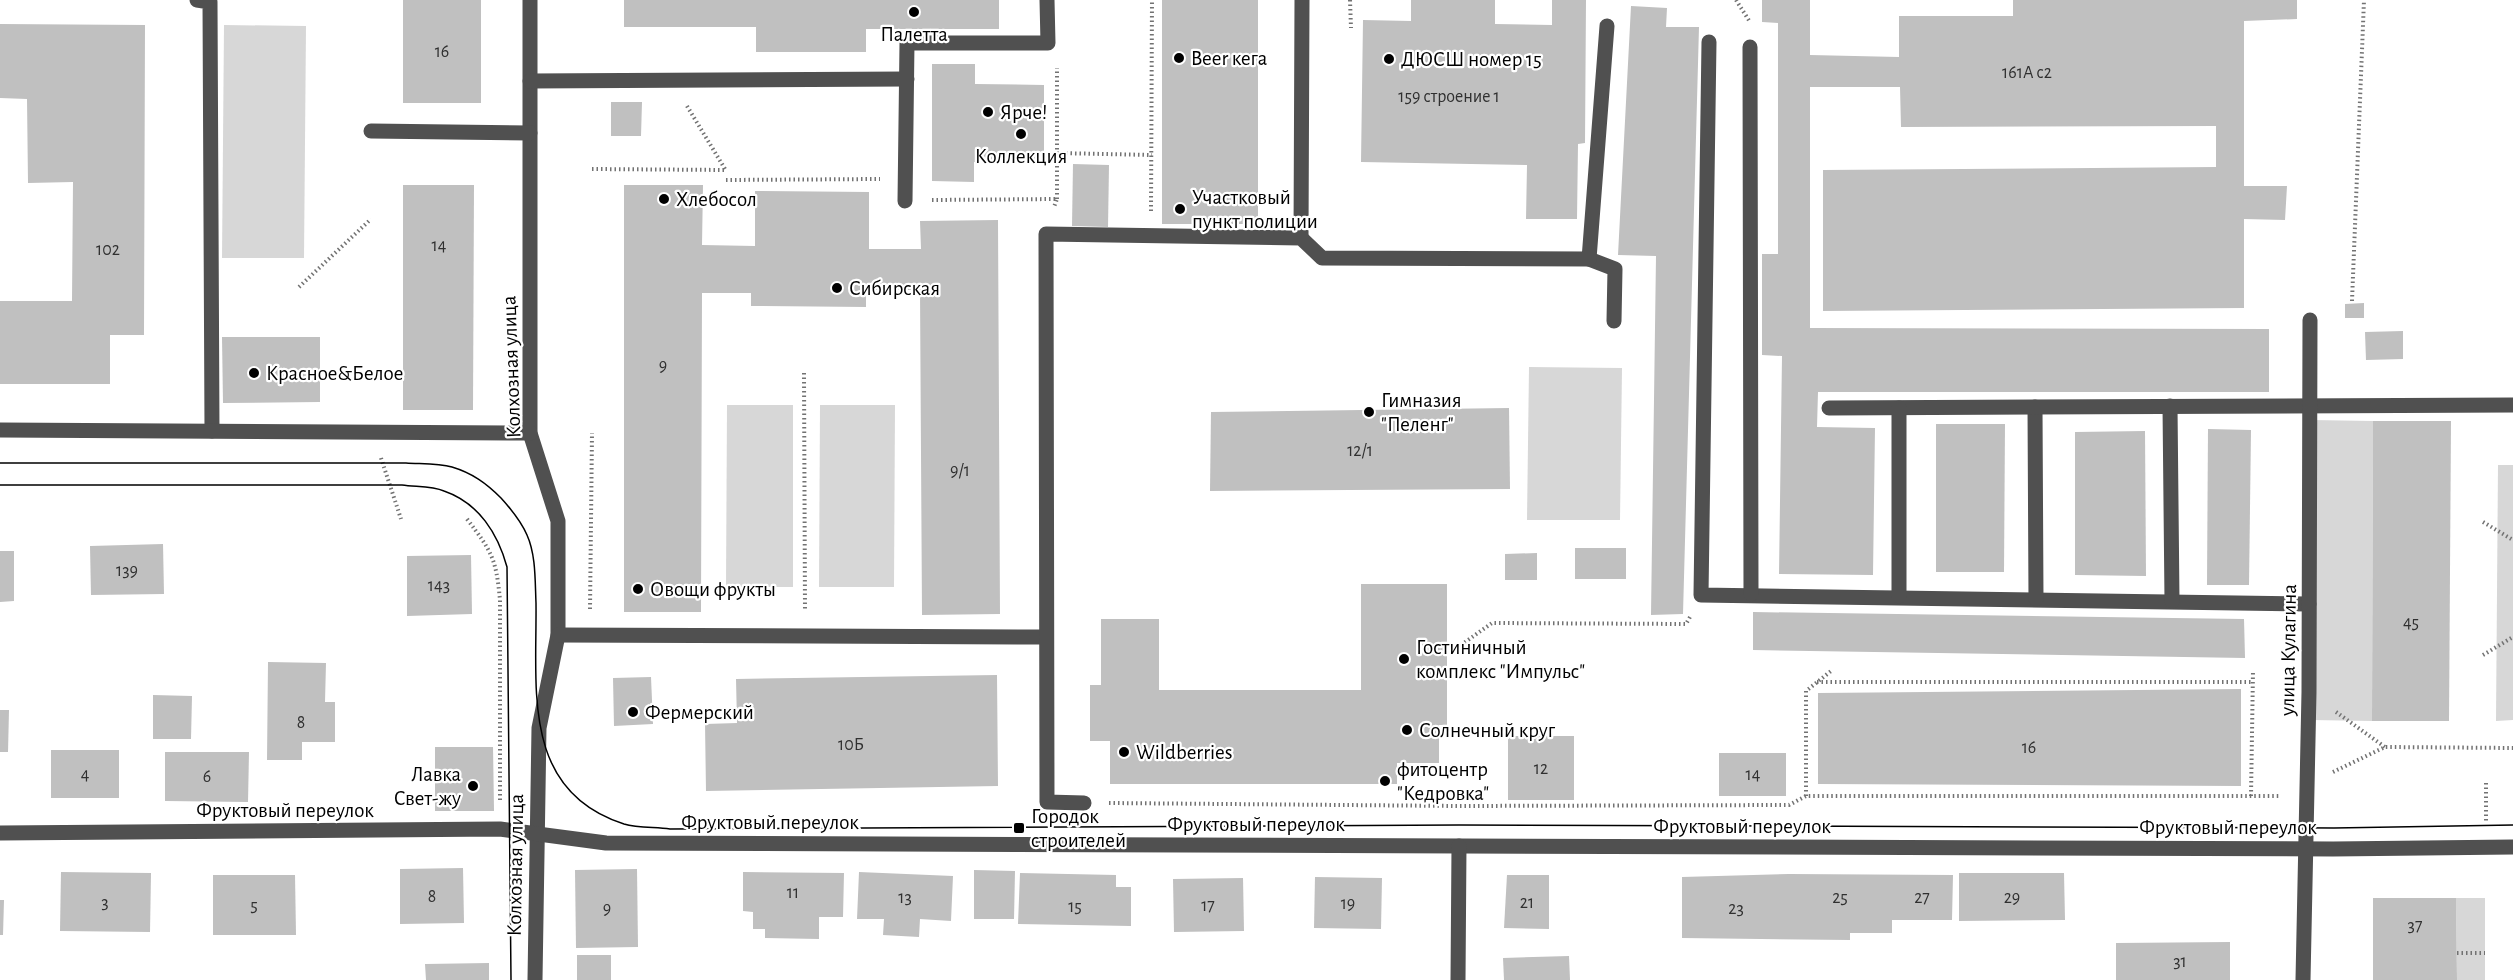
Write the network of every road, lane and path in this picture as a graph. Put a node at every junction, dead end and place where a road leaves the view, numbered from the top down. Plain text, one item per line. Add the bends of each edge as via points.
1 (197, 0) edge
2 (530, 0) edge
3 (1047, 0) edge
4 (1152, 0) edge
5 (1302, 0) edge
6 (1350, 0) edge
7 (2364, 0) edge
8 (1607, 26) dead end
9 (1352, 28) dead end
10 (1709, 42) dead end
11 (1048, 43) junction
12 (1750, 47) dead end
13 (671, 80) junction
14 (907, 80) junction
15 (530, 81) junction
16 (371, 131) dead end
17 (530, 133) junction
18 (1057, 153) junction
19 (1152, 155) junction
20 (592, 169) dead end
21 (905, 179) junction
22 (726, 180) dead end
23 (1057, 199) junction
24 (905, 201) joint
25 (371, 219) dead end
26 (1046, 234) junction
27 (1151, 235) junction
28 (1301, 238) junction
29 (1589, 259) junction
30 (299, 287) dead end
31 (2352, 301) dead end
32 (2310, 320) dead end
33 (1614, 321) dead end
34 (804, 373) dead end
35 (2513, 405) edge
36 (2170, 406) junction
37 (2309, 406) junction
38 (2035, 407) junction
39 (1828, 408) dead end
40 (1899, 408) junction
41 (0, 430) edge
42 (212, 431) junction
43 (372, 432) junction
44 (530, 433) junction
45 (592, 433) dead end
46 (401, 519) dead end
47 (468, 519) dead end
48 (2483, 522) dead end
49 (2513, 540) edge
50 (1751, 594) junction
51 (1701, 595) junction
52 (1899, 596) junction
53 (2036, 599) junction
54 (2172, 601) junction
55 (2309, 604) junction
56 (558, 635) junction
57 (590, 635) junction
58 (805, 636) junction
59 (1045, 637) junction
60 (2513, 637) edge
61 (1461, 645) dead end
62 (2483, 655) dead end
63 (1831, 671) dead end
64 (2253, 671) dead end
65 (1817, 682) junction
66 (2253, 682) junction
67 (2309, 692) junction
68 (2385, 747) junction
69 (2513, 748) edge
70 (2486, 783) dead end
71 (2306, 790) junction
72 (1806, 796) junction
73 (2251, 796) junction
74 (1084, 803) joint
75 (500, 829) junction
76 (0, 832) edge
77 (536, 833) junction
78 (1459, 846) junction
79 (2485, 847) junction
80 (2513, 847) edge
81 (2306, 848) junction
82 (2457, 953) dead end
83 (2485, 953) dead end
84 (535, 980) edge
85 (1458, 980) edge
86 (2303, 980) edge

1 - 42 street via 210,2
2 - 15 street, Колхозная улица
3 - 11 street
4 - 19 path
5 - 28 street
6 - 9 path
7 - 31 path
8 - 29 street
10 - 51 street
11 - 14 street via 907,43
11 - 18 path via 1058,66
12 - 50 street
13 - 14 street
13 - 15 street
13 - 20 path via 726,170
14 - 21 street
15 - 17 street, Колхозная улица
16 - 17 street
17 - 44 street, Колхозная улица
18 - 19 path
18 - 23 path
19 - 27 path
21 - 22 path
21 - 24 street
23 - 24 path
23 - 26 path
25 - 30 path
26 - 27 street
26 - 59 street
27 - 28 street
28 - 29 street via 1322,258
29 - 33 street via 1615,269
32 - 37 street, улица Кулагина
34 - 58 path
35 - 37 street
36 - 37 street
36 - 38 street
36 - 54 street
37 - 55 street, улица Кулагина
38 - 40 street
38 - 53 street
39 - 40 street
40 - 52 street
41 - 42 street
42 - 43 street
43 - 44 street
43 - 46 path
44 - 56 street, Колхозная улица via 558,521
45 - 57 path
47 - 75 path via 490,549 497,569
48 - 49 path
50 - 51 street
50 - 52 street
51 - 61 path via 1686,624 1492,623
52 - 53 street
53 - 54 street
54 - 55 street
55 - 67 street, улица Кулагина
56 - 57 street
56 - 77 street, Колхозная улица via 539,728
57 - 58 street
58 - 59 street
59 - 74 street via 1047,802
60 - 62 path
63 - 65 path
64 - 66 path
65 - 66 path
65 - 72 path via 1806,691
66 - 73 path
67 - 68 path
67 - 71 street, улица Кулагина
68 - 69 path
68 - 71 path
70 - 79 path
71 - 73 path
71 - 81 street, улица Кулагина
72 - 73 path
72 - 74 path via 1789,805
75 - 76 street, Фруктовый переулок
75 - 77 street, Фруктовый переулок
77 - 78 street, Фруктовый переулок via 606,843
77 - 84 street, Колхозная улица
78 - 81 street, Фруктовый переулок
78 - 85 street
79 - 80 street, Фруктовый переулок
79 - 81 street, Фруктовый переулок
81 - 86 street, улица Кулагина
82 - 83 path

